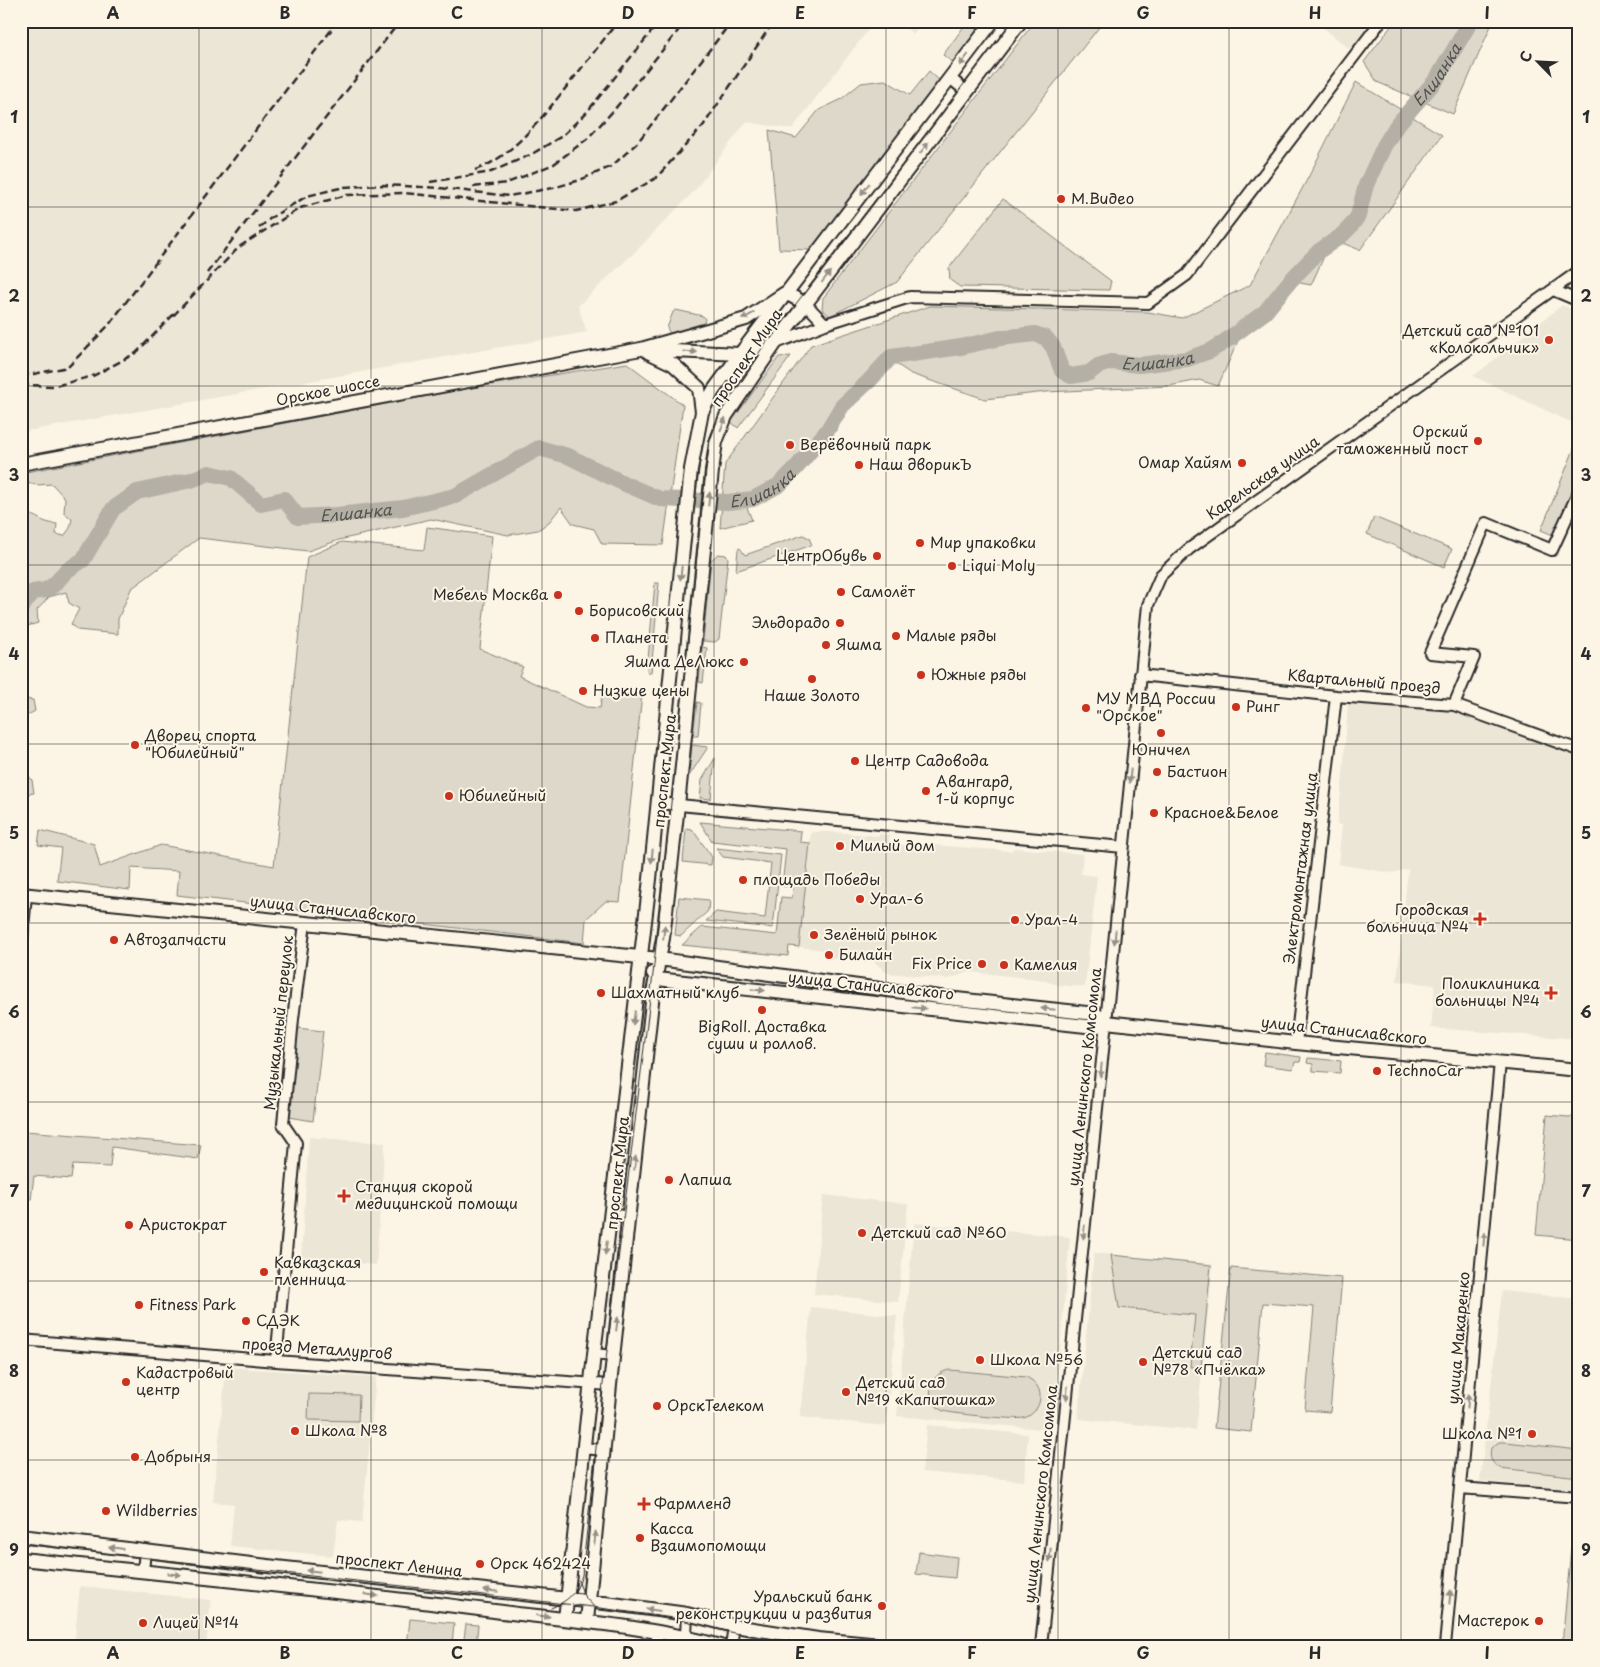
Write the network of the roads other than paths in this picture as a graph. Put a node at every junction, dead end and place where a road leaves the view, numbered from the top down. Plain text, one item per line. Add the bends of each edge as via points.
1 (993, 21) edge
2 (1021, 21) edge
3 (1381, 21) edge
4 (950, 78) junction
5 (967, 92) junction
6 (1579, 271) edge
7 (1553, 290) junction
8 (785, 293) junction
9 (1579, 300) edge
10 (805, 303) junction
11 (825, 324) junction
12 (775, 344) junction
13 (641, 349) junction
14 (740, 354) junction
15 (702, 412) junction
16 (21, 464) edge
17 (1579, 491) edge
18 (1208, 535) joint
19 (1140, 675) junction
20 (1336, 696) junction
21 (1454, 705) junction
22 (1579, 750) edge
23 (658, 803) junction
24 (678, 805) junction
25 (1123, 847) junction
26 (23, 895) edge
27 (305, 923) junction
28 (21, 950) edge
29 (641, 958) junction
30 (659, 959) junction
31 (657, 979) junction
32 (1106, 1022) junction
33 (1296, 1043) junction
34 (1500, 1062) junction
35 (1579, 1070) edge
36 (624, 1091) junction
37 (643, 1093) junction
38 (620, 1122) junction
39 (639, 1125) junction
40 (610, 1214) junction
41 (629, 1216) junction
42 (21, 1340) edge
43 (594, 1354) junction
44 (613, 1356) junction
45 (276, 1361) junction
46 (590, 1383) junction
47 (610, 1385) junction
48 (583, 1448) junction
49 (604, 1450) junction
50 (1460, 1488) junction
51 (1579, 1498) edge
52 (21, 1536) edge
53 (145, 1551) junction
54 (21, 1559) edge
55 (282, 1568) junction
56 (143, 1571) junction
57 (334, 1574) junction
58 (410, 1582) junction
59 (280, 1585) junction
60 (332, 1591) junction
61 (567, 1599) junction
62 (408, 1600) junction
63 (589, 1601) junction
64 (687, 1614) junction
65 (565, 1619) junction
66 (587, 1621) junction
67 (734, 1626) junction
68 (658, 1632) junction
69 (686, 1636) junction
70 (818, 1643) edge
71 (859, 1644) edge
72 (656, 1646) edge
73 (721, 1646) edge
74 (731, 1646) edge
75 (891, 1646) edge
76 (1041, 1646) edge
77 (1445, 1646) edge

1 -> 4 main road, проспект Мира
2 - 5 main road, проспект Мира
3 - 11 street via 1187,275 1148,303 910,297
4 - 5 street
4 -> 8 main road, проспект Мира
10 -> 5 main road, проспект Мира
6 - 7 street, Карельская улица
7 - 9 street
7 - 18 street, Карельская улица
8 - 10 main road
8 -> 13 main road via 746,319
8 - 14 main road, проспект Мира
10 - 11 street
10 - 12 main road, проспект Мира
11 - 12 street
12 - 14 main road
24 -> 12 main road, проспект Мира via 716,442 726,416
13 -> 14 main road
13 - 15 main road via 673,364 699,388
13 - 16 main road, Орское шоссе
14 - 15 main road, проспект Мира
15 -> 23 main road, проспект Мира via 691,469
17 - 21 street via 1552,550 1486,523 1430,652 1474,656
18 - 19 street, улица Ленинского Комсомола via 1161,575 1148,604
19 - 20 street, Квартальный проезд
19 -> 25 street, улица Ленинского Комсомола
20 - 21 street, Квартальный проезд
20 - 33 street, Электромонтажная улица
21 - 22 street, Квартальный проезд
23 - 24 street
23 -> 29 main road, проспект Мира
24 - 25 street
30 -> 24 main road, проспект Мира
25 -> 32 street, улица Ленинского Комсомола
26 - 27 main road, улица Станиславского
26 - 28 street
27 - 29 main road, улица Станиславского
27 - 45 street, Музыкальный переулок via 283,1124 296,1143
29 - 30 main road, улица Станиславского
29 - 31 main road
29 -> 36 main road, проспект Мира
30 - 31 main road, проспект Мира
32 -> 30 main road, улица Станиславского via 1096,1014 947,998
31 -> 32 main road, улица Станиславского via 1095,1027
31 - 37 main road, проспект Мира
32 - 33 main road, улица Станиславского
32 -> 76 street, улица Ленинского Комсомола
33 - 34 main road, улица Станиславского
34 - 35 main road, улица Станиславского
50 -> 34 street, улица Макаренко
36 - 37 street
36 - 38 main road, проспект Мира
37 - 39 main road, проспект Мира
38 - 39 street
38 - 40 main road, проспект Мира
41 -> 39 main road, проспект Мира
40 - 41 street
40 -> 43 main road, проспект Мира
44 -> 41 main road, проспект Мира
42 - 45 street, проезд Металлургов
43 - 44 street
43 - 46 main road, проспект Мира
44 - 47 main road, проспект Мира
45 - 46 street, проезд Металлургов
46 - 47 street, проезд Металлургов
46 - 48 main road, проспект Мира
47 - 49 main road, проспект Мира
48 - 49 street
48 - 61 main road, проспект Мира
63 -> 49 main road, проспект Мира
50 - 51 street
77 -> 50 street, улица Макаренко
53 -> 52 main road, проспект Ленина
53 - 55 main road, проспект Ленина
53 - 56 street
54 - 56 main road
57 -> 55 main road, проспект Ленина
55 - 59 street
56 -> 59 main road
57 - 58 main road, проспект Ленина
57 - 60 street
61 -> 58 main road, проспект Ленина
58 - 62 street
59 - 60 main road
60 -> 62 main road
61 - 63 main road, проспект Ленина
61 - 65 main road, проспект Мира
62 -> 65 main road
64 -> 63 main road, проспект Ленина
63 - 66 main road, проспект Мира
64 - 67 main road, проспект Ленина
64 - 69 street
65 - 66 main road
66 - 68 main road
67 - 70 main road, проспект Ленина
67 - 74 street
68 - 69 main road
68 - 72 street
69 - 73 main road
70 - 71 main road, проспект Ленина
71 - 75 main road, проспект Ленина

